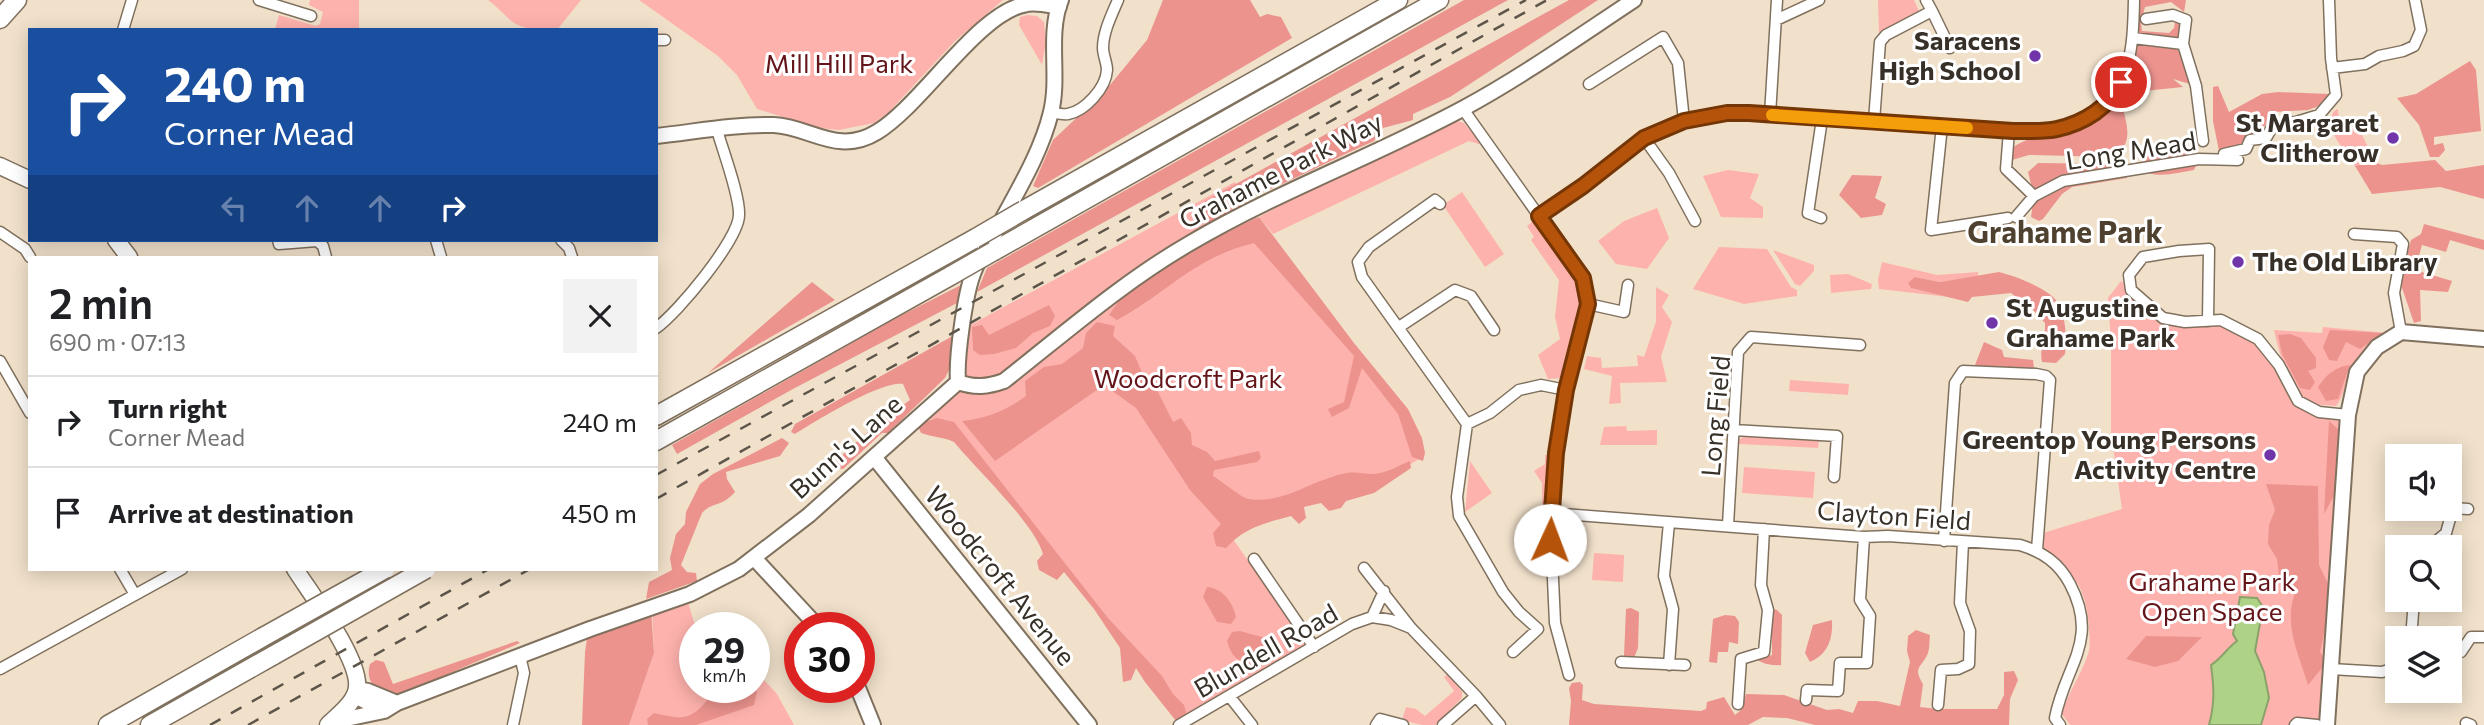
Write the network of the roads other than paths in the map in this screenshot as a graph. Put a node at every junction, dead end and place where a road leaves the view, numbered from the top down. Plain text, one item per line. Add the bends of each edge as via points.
1 (17, 0) edge
2 (132, 0) edge
3 (259, 0) edge
4 (1118, 0) edge
5 (1398, 0) edge
6 (1439, 0) edge
7 (1634, 0) edge
8 (1777, 0) edge
9 (1819, 0) edge
10 (1926, 0) edge
11 (2134, 0) edge
12 (2329, 0) edge
13 (2415, 0) edge
14 (1060, 3) edge
15 (1932, 11) junction
16 (311, 16) dead end
17 (0, 19) edge
18 (2146, 19) dead end
19 (1776, 20) junction
20 (124, 28) edge
21 (2133, 38) junction
22 (2183, 44) junction
23 (1950, 48) dead end
24 (2332, 68) junction
25 (1589, 84) dead end
26 (1463, 109) junction
27 (1051, 112) junction
28 (1770, 115) junction
29 (1822, 119) junction
30 (1684, 121) junction
31 (1874, 121) junction
32 (1942, 126) junction
33 (717, 130) junction
34 (2009, 131) junction
35 (658, 136) edge
36 (1644, 138) junction
37 (2203, 141) dead end
38 (2224, 160) junction
39 (2238, 160) dead end
40 (0, 166) edge
41 (28, 179) edge
42 (2034, 197) junction
43 (1440, 204) dead end
44 (1539, 216) junction
45 (1821, 218) dead end
46 (1695, 221) dead end
47 (0, 232) edge
48 (2354, 234) dead end
49 (118, 242) edge
50 (278, 242) edge
51 (304, 242) edge
52 (29, 256) edge
53 (128, 256) edge
54 (1628, 285) dead end
55 (1588, 304) junction
56 (2208, 321) junction
57 (658, 326) edge
58 (1399, 327) junction
59 (1494, 330) dead end
60 (2401, 332) junction
61 (2484, 339) edge
62 (1860, 345) dead end
63 (0, 361) edge
64 (958, 382) junction
65 (1566, 390) junction
66 (28, 410) edge
67 (658, 415) edge
68 (2348, 415) junction
69 (1467, 424) junction
70 (1734, 430) junction
71 (658, 440) edge
72 (874, 457) junction
73 (1834, 477) dead end
74 (2468, 509) dead end
75 (1550, 513) junction
76 (1669, 523) junction
77 (1728, 526) junction
78 (1764, 528) junction
79 (2444, 535) edge
80 (1864, 537) junction
81 (1944, 541) junction
82 (1963, 542) junction
83 (2037, 550) junction
84 (754, 559) junction
85 (1254, 559) dead end
86 (1364, 568) dead end
87 (121, 571) edge
88 (179, 571) edge
89 (380, 571) edge
90 (422, 571) edge
91 (302, 575) edge
92 (1384, 591) junction
93 (134, 593) junction
94 (804, 612) edge
95 (1372, 617) junction
96 (1410, 628) junction
97 (2484, 637) edge
98 (1314, 647) junction
99 (1513, 652) dead end
100 (2462, 652) dead end
101 (520, 656) junction
102 (1622, 662) dead end
103 (1669, 665) junction
104 (1685, 666) dead end
105 (0, 669) edge
106 (2331, 669) junction
107 (2385, 671) edge
108 (1569, 674) dead end
109 (357, 688) junction
110 (1476, 696) junction
111 (1230, 697) junction
112 (1806, 700) dead end
113 (864, 703) edge
114 (1738, 704) dead end
115 (1938, 705) dead end
116 (390, 707) junction
117 (325, 724) edge
118 (108, 725) edge
119 (150, 725) edge
120 (513, 725) edge
121 (873, 725) edge
122 (1089, 725) edge
123 (1179, 725) edge
124 (1252, 725) edge
125 (1376, 725) edge
126 (1404, 725) edge
127 (1443, 725) edge
128 (1500, 725) edge
129 (2060, 725) edge
130 (2295, 725) edge
131 (2317, 725) edge
132 (2327, 725) edge

1 - 17 highway
2 - 20 street
3 - 16 street
4 - 27 street via 1104,40 1104,82 1081,108 1067,114
5 - 67 highway, bridge
6 - 71 highway, bridge
7 - 26 street, Grahame Park Way
8 - 19 street
9 - 19 street
10 - 15 street
11 - 21 street
12 - 24 street
13 - 24 street via 2421,30 2414,46 2365,64
14 - 27 street
14 - 33 street via 1025,4 996,19 900,114 862,139 829,140 775,125
15 - 23 street
15 - 31 street via 1880,42
18 - 22 street via 2173,15 2186,20
19 - 28 street
21 - 22 street
21 - 34 street via 2115,97 2091,116 2057,130
22 - 37 street via 2196,86
24 - 38 street via 2336,95 2319,115 2274,124 2266,138 2250,140 2246,149 2224,153
25 - 30 street via 1663,37 1678,63
26 - 44 street
26 - 64 street, Grahame Park Way via 1192,242 1139,276 1004,381 989,386
27 - 64 street via 1027,170 974,271
28 - 29 street
28 - 30 street via 1727,113
29 - 31 street
29 - 45 street via 1808,213
30 - 36 street
31 - 32 street
32 - 34 street
32 - 42 street, Long Mead via 1931,230 2012,217
33 - 35 street
33 - 57 street via 740,212 736,230 677,310
34 - 42 street via 2006,169
36 - 44 street
36 - 46 street
38 - 39 street, Long Mead
38 - 42 street, Long Mead via 2199,159 2063,181
40 - 41 main road
43 - 58 street via 1435,200 1369,247 1358,262 1362,277
44 - 55 street via 1583,278
47 - 52 street
48 - 60 street via 2397,237 2403,244 2393,293
49 - 53 main road
50 - 51 street
54 - 55 street via 1624,312
55 - 65 street
56 - 56 street via 2162,318 2131,290 2129,275 2143,257 2209,249
56 - 68 street via 2221,320 2258,339 2279,365 2298,401 2319,412
58 - 59 street via 1455,290 1471,296
58 - 69 street
60 - 61 street
60 - 68 street via 2377,348 2357,372
62 - 70 street, Long Field via 1751,337 1738,352
63 - 66 street
64 - 72 street, Bunn's Lane
65 - 69 street via 1541,385 1519,390
65 - 75 street
68 - 106 street
69 - 99 street via 1457,497 1459,516 1503,592 1538,629
70 - 73 street via 1837,436
70 - 77 street, Long Field
72 - 84 street, Bunn's Lane
72 - 122 street, Woodcroft Avenue
74 - 79 street via 2453,508
75 - 76 street, Clayton Field
75 - 108 street via 1555,623
76 - 77 street, Clayton Field
76 - 103 street via 1664,576 1673,609
77 - 78 street, Clayton Field
78 - 80 street, Clayton Field
78 - 114 street via 1761,585 1768,610 1764,652 1741,659
80 - 81 street, Clayton Field
80 - 112 street via 1860,600 1870,616 1867,663 1840,663 1838,691 1807,690
81 - 82 street, Clayton Field
81 - 83 street via 1955,383 1963,371 2041,375 2050,380
82 - 83 street, Clayton Field
82 - 115 street via 1959,603 1970,631 1969,664 1941,670
83 - 129 street via 2062,569 2082,618 2081,642 2058,702 2055,718
84 - 94 street
84 - 101 street, Bunn's Lane via 690,594
85 - 98 street
86 - 92 street
87 - 93 street
88 - 93 street
89 - 118 highway, bridge
90 - 119 highway, bridge
91 - 109 main road via 356,671
92 - 95 street
92 - 96 street
93 - 105 street
95 - 96 street, Blundell Road
95 - 98 street, Blundell Road
96 - 110 street, Blundell Road
97 - 100 street via 2471,637
98 - 111 street, Blundell Road
101 - 116 street, Bunn's Lane
101 - 120 street via 524,673
102 - 103 street
103 - 104 street
106 - 107 street
106 - 132 street
109 - 116 street via 361,699
109 - 117 main road via 345,694
110 - 127 street
110 - 128 street, Blundell Road
111 - 123 street, Blundell Road
111 - 124 street
113 - 121 street
116 - 117 street, Bunn's Lane
125 - 126 street via 1380,719
130 - 131 street

